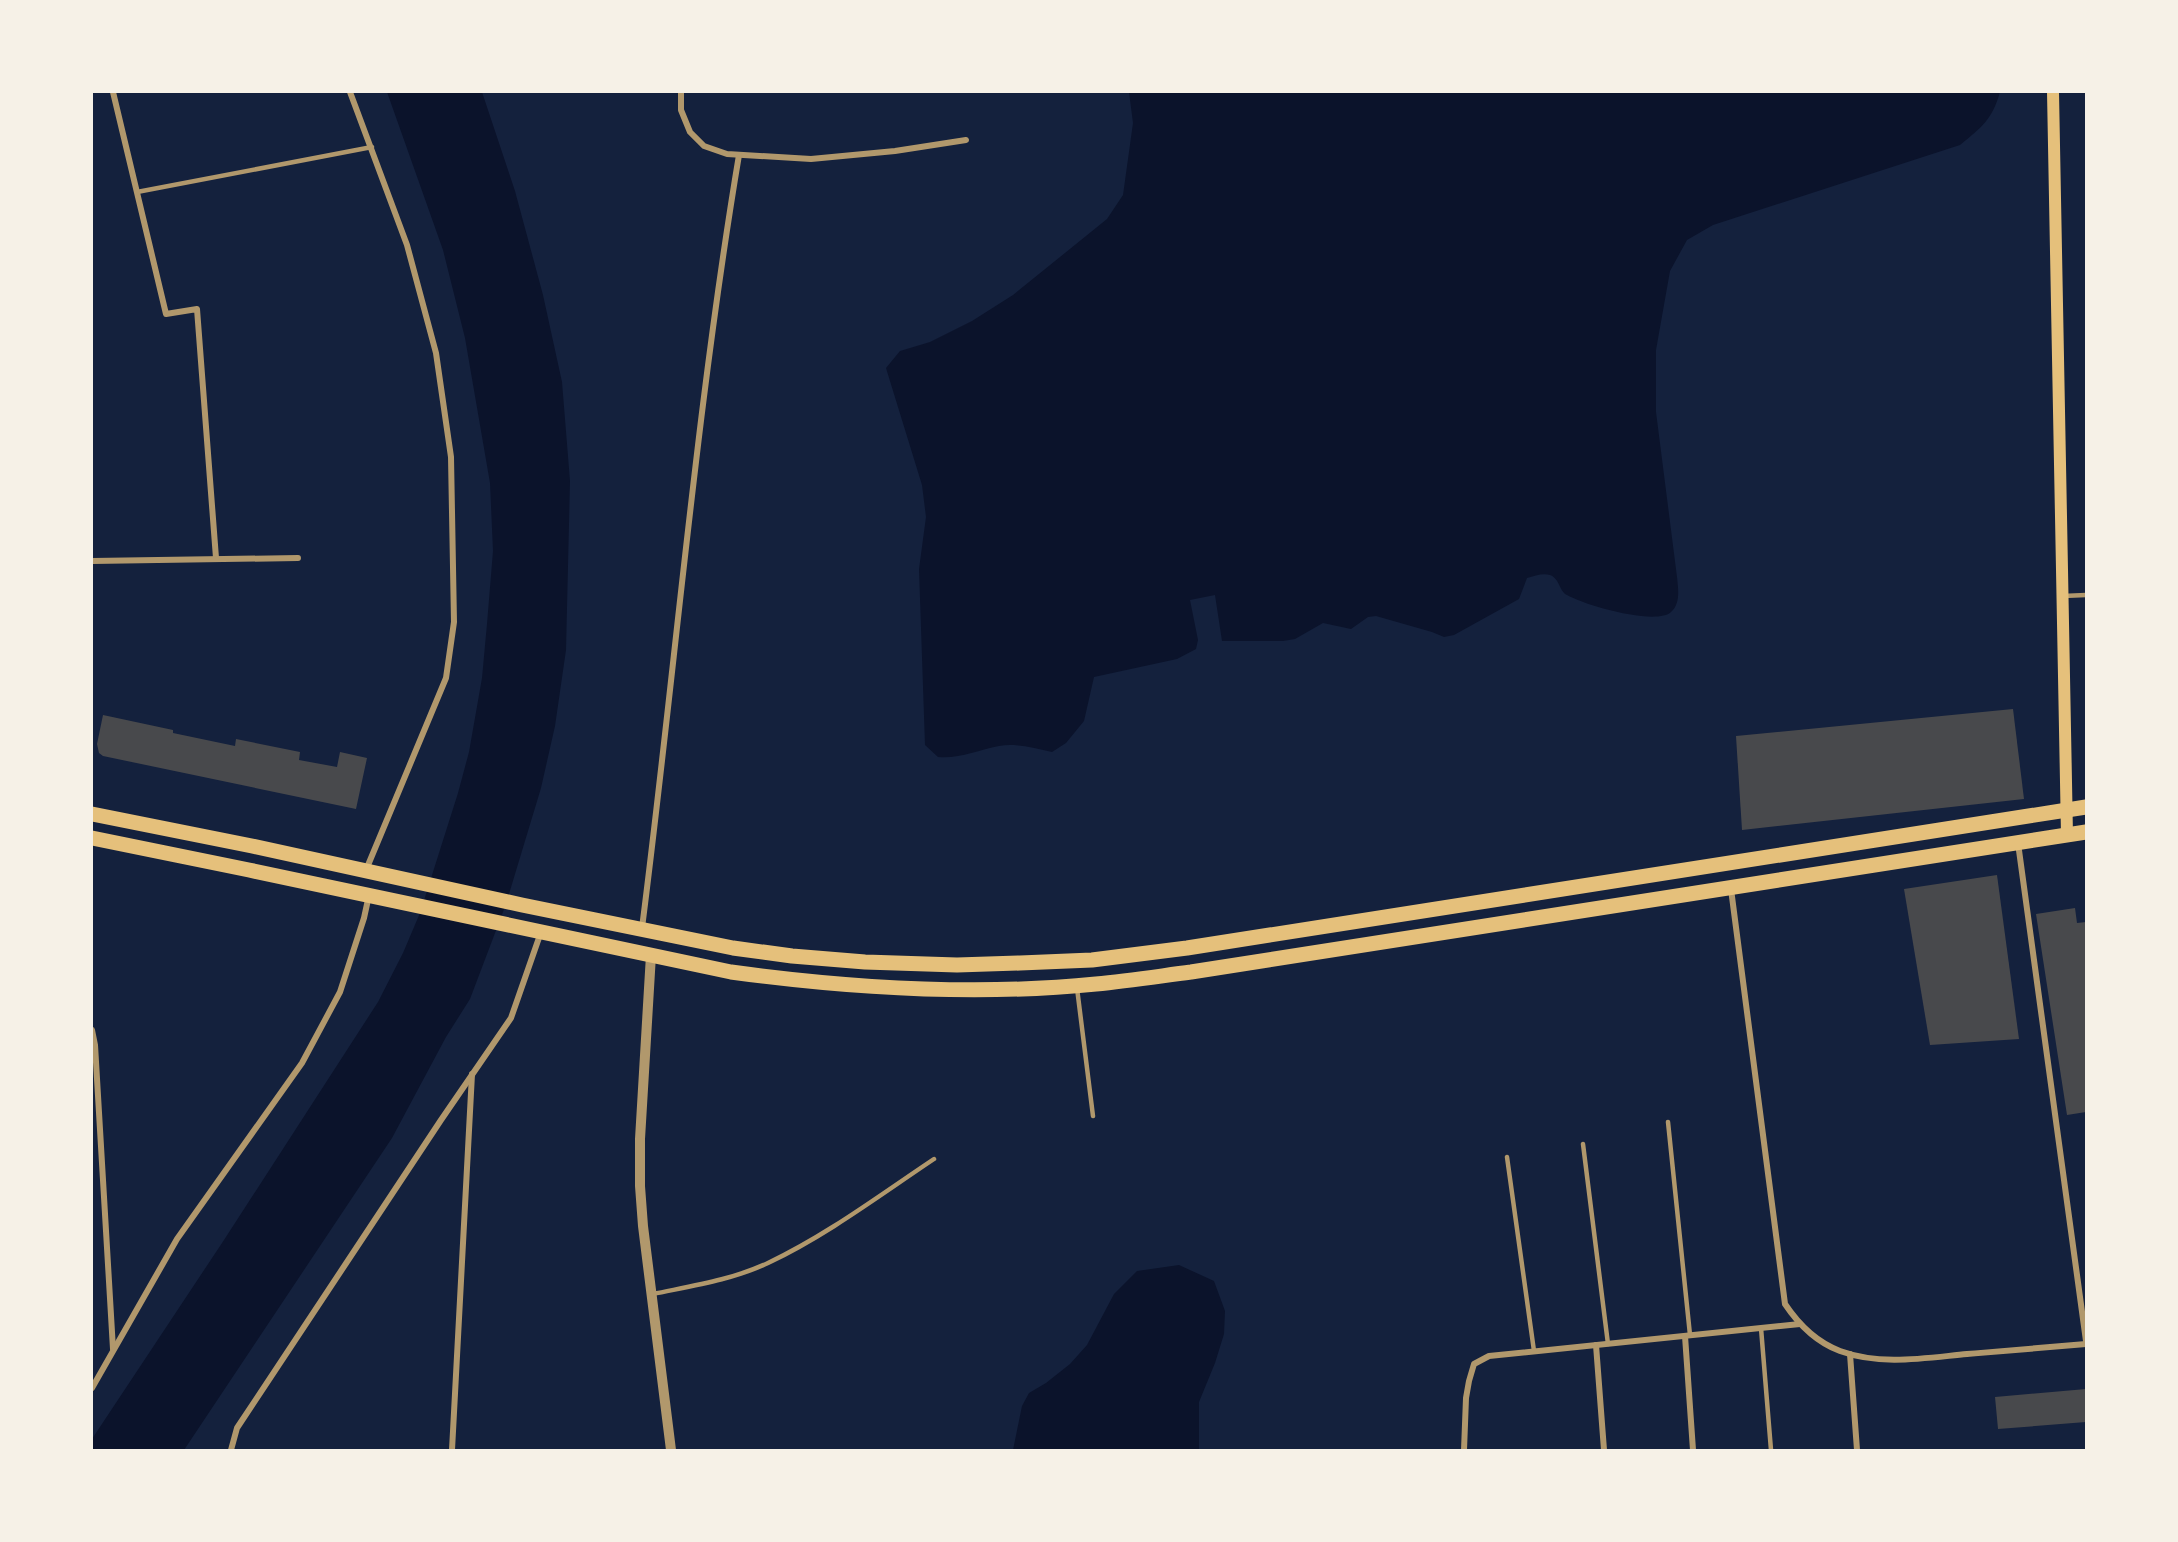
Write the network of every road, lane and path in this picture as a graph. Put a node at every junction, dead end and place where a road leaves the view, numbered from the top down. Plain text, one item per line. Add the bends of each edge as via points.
1 (113, 92) edge
2 (350, 92) edge
3 (681, 92) edge
4 (2053, 92) edge
5 (966, 140) dead end
6 (372, 147) junction
7 (739, 155) junction
8 (137, 192) junction
9 (216, 558) junction
10 (297, 558) dead end
11 (92, 561) edge
12 (2086, 595) edge
13 (2063, 596) junction
14 (2086, 807) edge
15 (2067, 810) junction
16 (92, 814) edge
17 (2086, 832) edge
18 (2067, 835) junction
19 (92, 838) edge
20 (2018, 843) junction
21 (366, 870) junction
22 (1731, 887) junction
23 (369, 895) junction
24 (642, 929) junction
25 (541, 932) junction
26 (651, 955) junction
27 (1076, 985) junction
28 (92, 1030) edge
29 (472, 1074) junction
30 (1093, 1116) dead end
31 (1668, 1122) dead end
32 (1582, 1144) dead end
33 (1507, 1157) dead end
34 (934, 1159) dead end
35 (652, 1294) junction
36 (1800, 1324) junction
37 (1761, 1328) junction
38 (1687, 1335) junction
39 (2086, 1342) edge
40 (1608, 1344) junction
41 (1596, 1345) junction
42 (113, 1350) junction
43 (1534, 1351) junction
44 (1850, 1353) junction
45 (92, 1388) edge
46 (231, 1450) edge
47 (452, 1450) edge
48 (671, 1450) edge
49 (1464, 1450) edge
50 (1604, 1450) edge
51 (1693, 1450) edge
52 (1771, 1450) edge
53 (1857, 1450) edge

1 - 8 street
2 - 6 street
3 - 7 street via 681,110 690,132 704,146
4 - 13 main road
5 - 7 street via 811,159
6 - 8 lane
6 - 21 street via 407,245 436,353 451,457 454,622 446,678
7 - 24 street via 718,279
8 - 9 street via 166,314 197,309
9 - 10 street
9 - 11 street
12 - 13 lane
13 - 15 main road
14 - 15 main road
15 - 18 main road
15 - 24 main road via 1092,960 865,962 733,948
16 - 21 main road
17 - 18 main road
18 - 20 main road
19 - 23 main road
20 - 22 main road
20 - 39 street
21 - 24 main road
22 - 27 main road via 1191,972
22 - 36 street via 1785,1304
23 - 25 main road
23 - 42 street via 340,992 302,1063 177,1239
25 - 26 main road
25 - 29 street via 511,1018
26 - 27 main road via 731,972 865,986 958,989
26 - 35 street via 640,1139 643,1226
27 - 30 lane
28 - 42 street
29 - 46 street via 237,1428
29 - 47 street
31 - 38 lane
32 - 40 lane
33 - 43 lane
34 - 35 lane via 817,1237 766,1264 721,1279
35 - 48 street
36 - 37 street
36 - 44 street via 1814,1337
37 - 38 street
37 - 52 lane
38 - 40 street
38 - 51 street
39 - 44 street via 1903,1360
40 - 41 street
41 - 43 street
41 - 50 street
42 - 45 street
43 - 49 street via 1489,1356 1474,1364 1466,1398
44 - 53 street

